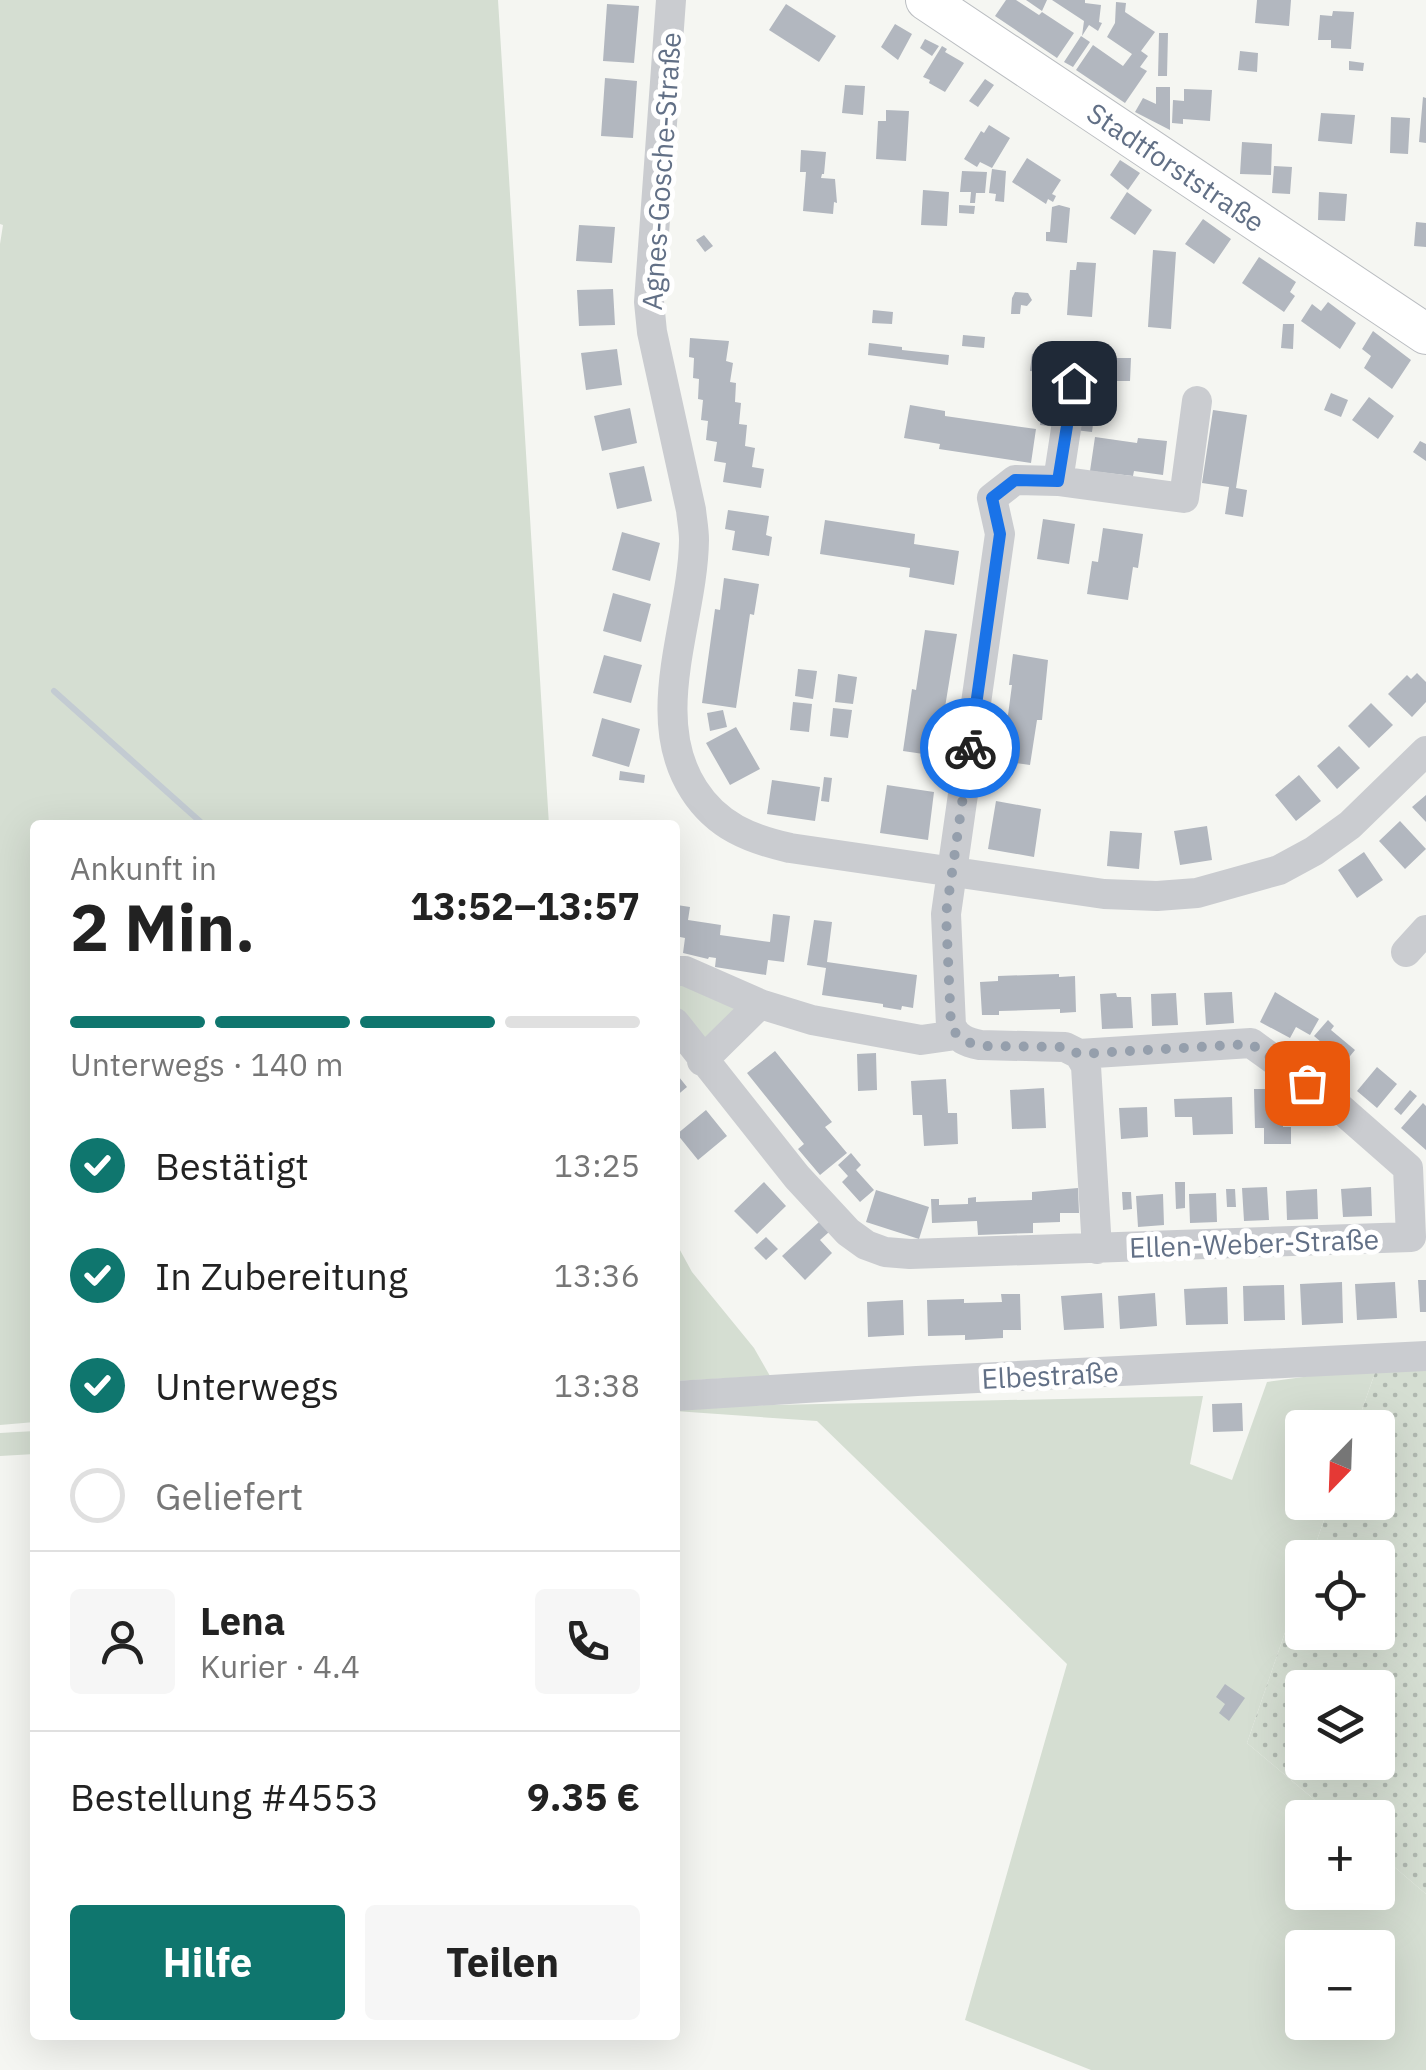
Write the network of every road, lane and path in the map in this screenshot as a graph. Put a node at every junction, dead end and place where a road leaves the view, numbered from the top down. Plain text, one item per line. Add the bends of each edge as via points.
1 (672, 0) edge
2 (926, 0) edge
3 (1426, 334) edge
4 (1074, 383) dead end
5 (1197, 402) dead end
6 (1058, 481) junction
7 (1426, 751) edge
8 (952, 872) junction
9 (680, 972) edge
10 (760, 1004) junction
11 (680, 1031) edge
12 (956, 1035) junction
13 (1079, 1054) junction
14 (702, 1060) junction
15 (1418, 1236) edge
16 (1096, 1249) junction
17 (1426, 1356) edge
18 (680, 1396) edge

1 - 8 street, Agnes-Gosche-Straße via 649,302 694,536 672,699 681,766 710,810 744,835
2 - 3 main road, Stadtforststraße
4 - 6 street
5 - 6 street via 1184,498
6 - 8 street via 1015,480 992,498 1000,534
7 - 8 street, Agnes-Gosche-Straße via 1350,825 1314,850 1279,870 1198,893 1104,894
8 - 12 street via 946,914
9 - 10 street, Ellen-Weber-Straße
10 - 12 street, Ellen-Weber-Straße via 921,1040
10 - 14 street
11 - 14 street, Ellen-Weber-Straße
12 - 13 street, Ellen-Weber-Straße via 980,1046 1065,1047
13 - 15 street, Ellen-Weber-Straße via 1251,1044 1334,1103 1408,1168
13 - 16 street, Ellen-Weber-Straße via 1086,1066
14 - 16 street, Ellen-Weber-Straße via 796,1177 866,1245 910,1254
15 - 16 street, Ellen-Weber-Straße
17 - 18 street, Elbestraße

